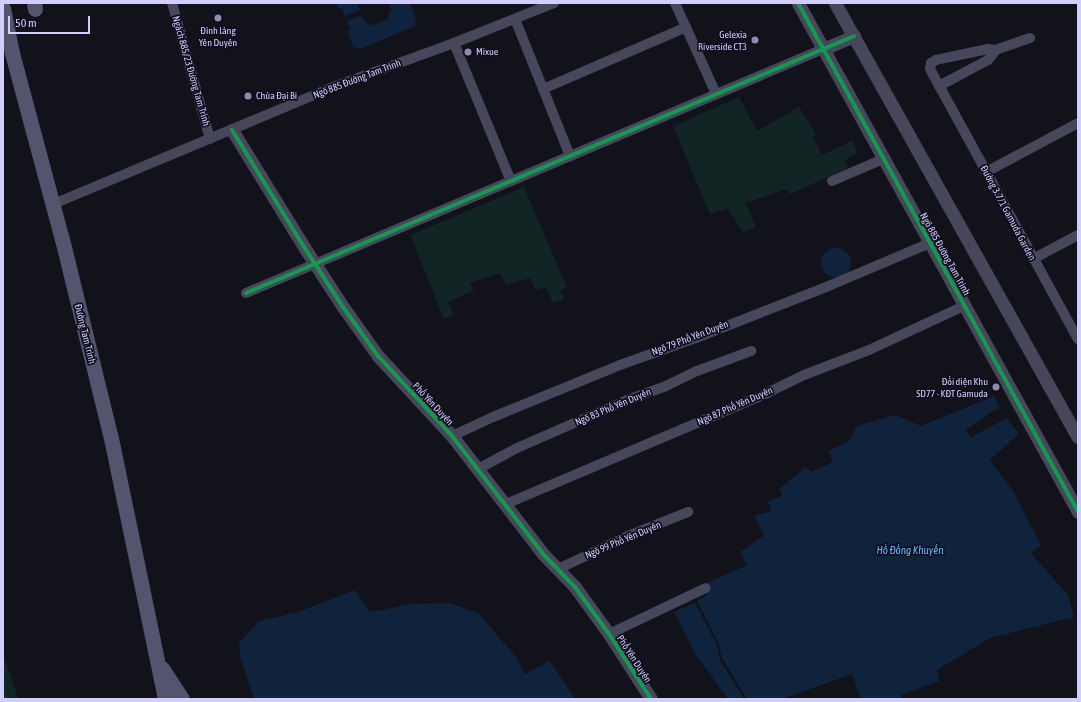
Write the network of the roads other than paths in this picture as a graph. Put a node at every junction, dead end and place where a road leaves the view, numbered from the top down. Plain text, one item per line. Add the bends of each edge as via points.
1 (172, 3) edge
2 (554, 3) edge
3 (675, 3) edge
4 (798, 3) edge
5 (836, 3) edge
6 (3, 8) edge
7 (515, 19) junction
8 (686, 28) junction
9 (854, 36) junction
10 (1030, 38) dead end
11 (454, 43) junction
12 (823, 50) junction
13 (996, 50) junction
14 (939, 86) junction
15 (543, 89) junction
16 (716, 94) junction
17 (1078, 123) edge
18 (232, 130) junction
19 (210, 139) junction
20 (570, 156) junction
21 (883, 159) junction
22 (986, 172) junction
23 (510, 181) junction
24 (832, 181) dead end
25 (52, 205) junction
26 (1078, 235) edge
27 (930, 243) junction
28 (1033, 259) junction
29 (315, 264) junction
30 (246, 293) dead end
31 (964, 306) junction
32 (1078, 340) edge
33 (751, 351) dead end
34 (452, 436) junction
35 (1078, 437) edge
36 (478, 469) junction
37 (506, 504) junction
38 (1077, 506) edge
39 (688, 512) dead end
40 (558, 569) junction
41 (706, 588) dead end
42 (609, 634) junction
43 (159, 662) junction
44 (165, 699) edge
45 (182, 699) edge
46 (651, 699) edge

1 - 19 street, Ngách 885/23 Đường Tam Trinh
2 - 7 street, Ngõ 885 Đường Tam Trinh
3 - 8 street
4 - 12 street, Ngõ 885 Đường Tam Trinh
5 - 9 street
6 - 25 main road, Đường Tam Trinh via 12,54
7 - 11 street, Ngõ 885 Đường Tam Trinh
7 - 15 street
8 - 15 street
8 - 16 street
9 - 12 street
9 - 35 street
10 - 13 street
11 - 18 street, Ngõ 885 Đường Tam Trinh via 336,86
11 - 23 street
12 - 16 street
12 - 21 street, Ngõ 885 Đường Tam Trinh
13 - 14 street via 988,60
13 - 14 street, Đường 3.7/1 Gamuda Garden via 988,49 932,62 930,71
14 - 22 street, Đường 3.7/1 Gamuda Garden
15 - 20 street
16 - 20 street
17 - 22 street
18 - 19 street, Ngõ 885 Đường Tam Trinh
18 - 29 street, Phố Yên Duyên
19 - 25 street, Ngõ 885 Đường Tam Trinh
20 - 23 street
21 - 24 street
21 - 27 street, Ngõ 885 Đường Tam Trinh
22 - 28 street, Đường 3.7/1 Gamuda Garden
23 - 29 street
25 - 43 main road, Đường Tam Trinh via 111,438
26 - 28 street
27 - 31 street, Ngõ 885 Đường Tam Trinh
27 - 34 street, Ngõ 79 Phố Yên Duyên via 831,285 620,365
28 - 32 street, Đường 3.7/1 Gamuda Garden
29 - 30 street
29 - 34 street, Phố Yên Duyên via 378,356
31 - 37 street, Ngõ 87 Phố Yên Duyên via 869,350 804,374 767,393
31 - 38 street, Ngõ 885 Đường Tam Trinh
33 - 36 street, Ngõ 83 Phố Yên Duyên via 696,370 666,386 627,400 517,448
34 - 36 street, Phố Yên Duyên
36 - 37 street, Phố Yên Duyên
37 - 40 street, Phố Yên Duyên via 544,555
39 - 40 street, Ngõ 99 Phố Yên Duyên via 628,536
40 - 42 street, Phố Yên Duyên
41 - 42 street
42 - 46 street, Phố Yên Duyên
43 - 44 main road, Đường Tam Trinh
43 - 45 main road, Đường Tam Trinh

